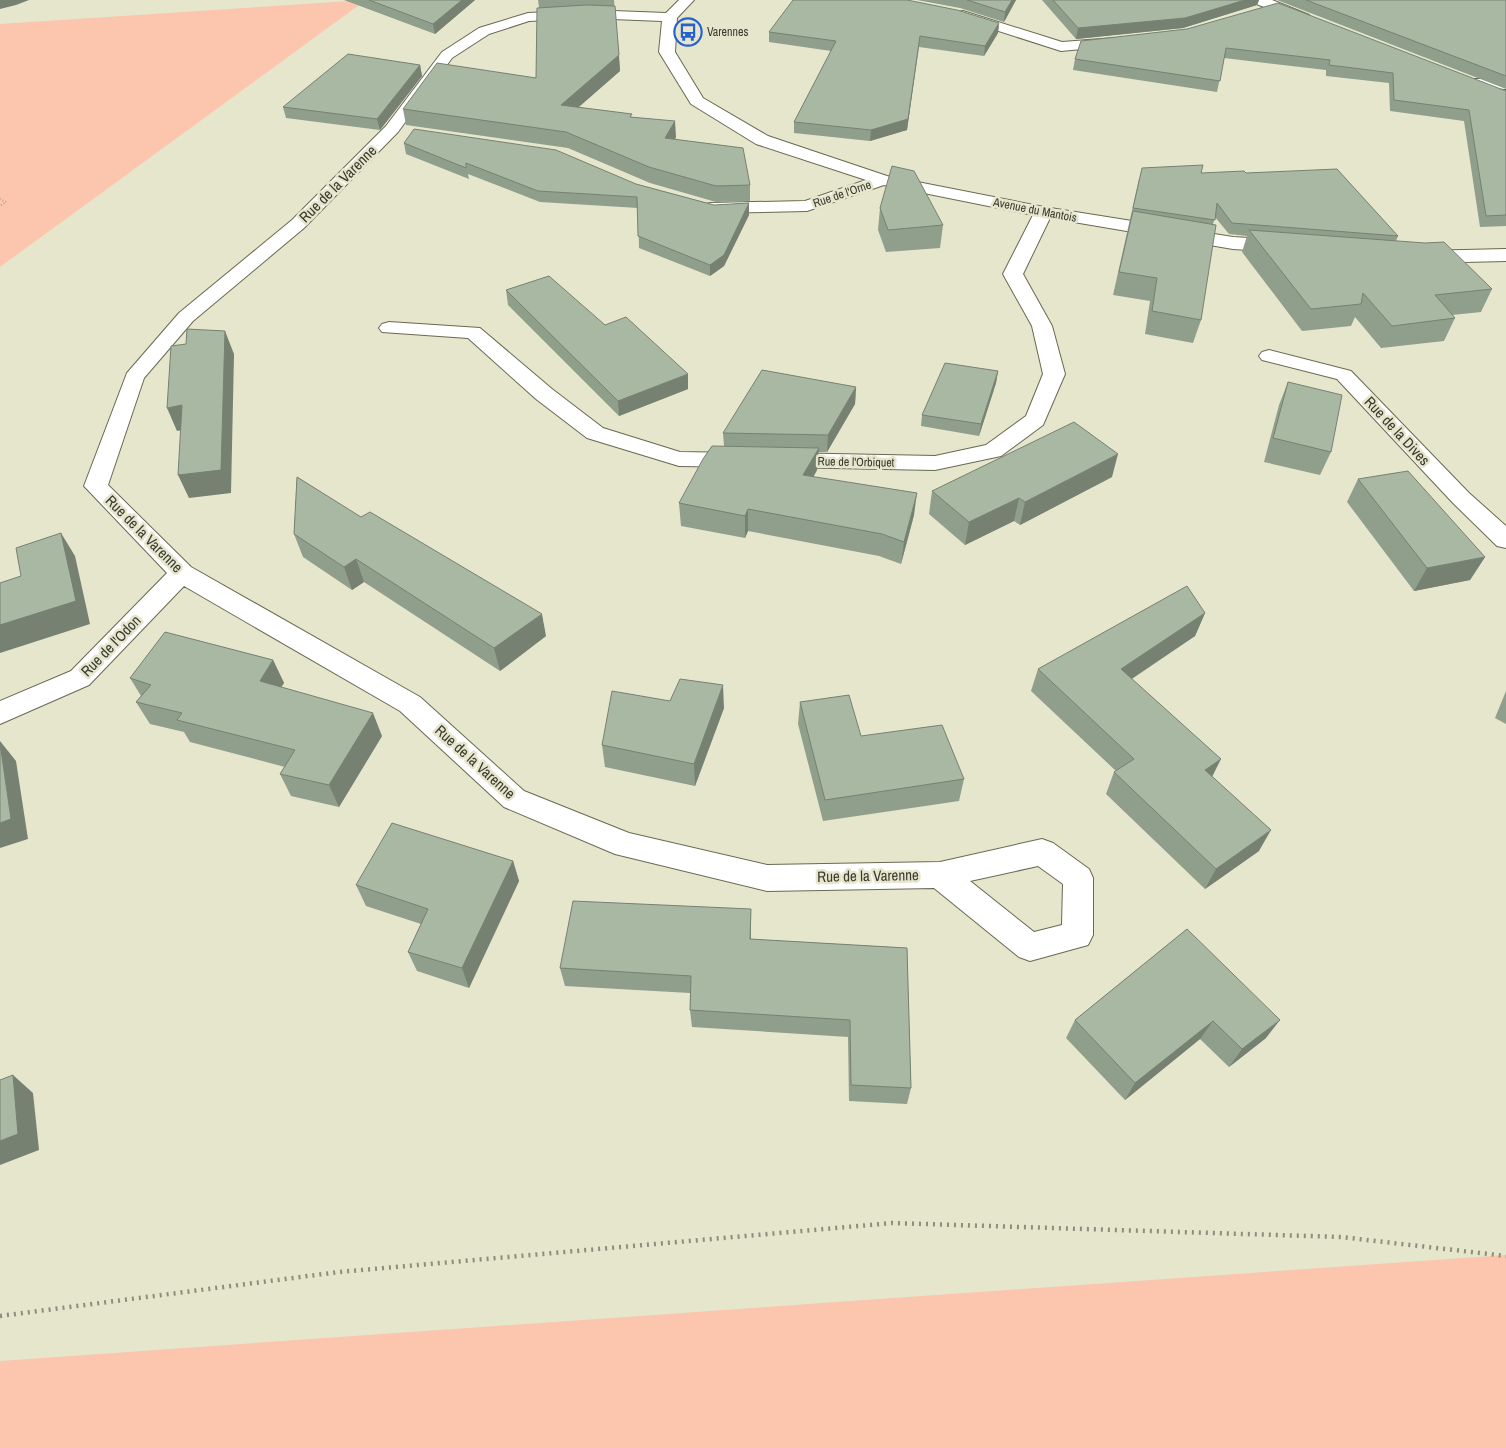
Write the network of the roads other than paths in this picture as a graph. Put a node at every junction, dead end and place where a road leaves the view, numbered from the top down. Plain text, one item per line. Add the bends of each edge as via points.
1 (1258, 6) edge
2 (679, 8) edge
3 (950, 12) edge
4 (1320, 24) edge
5 (1128, 40) edge
6 (1457, 77) edge
7 (1475, 84) junction
8 (1506, 84) edge
9 (1506, 96) edge
10 (883, 180) junction
11 (697, 204) edge
12 (1044, 212) junction
13 (1300, 248) edge
14 (1506, 255) edge
15 (1406, 256) edge
16 (388, 328) dead end
17 (1269, 356) dead end
18 (1506, 540) edge
19 (182, 573) junction
20 (0, 713) edge
21 (940, 875) junction

1 - 4 street via 1275,7
2 - 10 street, Avenue du Mantois via 667,52 697,101 762,140
2 - 19 street, Rue de la Varenne via 528,17 484,30 447,55 402,131 298,224 186,317 134,377 96,486
3 - 5 street via 1061,47
6 - 7 street
7 - 8 street
7 - 9 street
10 - 11 street, Rue de l'Orne via 807,206 716,209
10 - 12 street, Avenue du Mantois
12 - 13 street, Avenue du Mantois via 1233,243
12 - 16 street, Rue de l'Orbiquet via 1013,274 1042,326 1054,374 1035,420 993,451 935,464 679,458 595,433 473,332
14 - 15 street
17 - 18 street, Rue de la Dives via 1344,375 1461,498
19 - 20 street, Rue de l'Odon via 80,678
19 - 21 street, Rue de la Varenne via 410,704 514,799 626,845 768,878
21 - 21 street, Rue de la Varenne via 1030,947 1077,936 1078,878 1042,852

